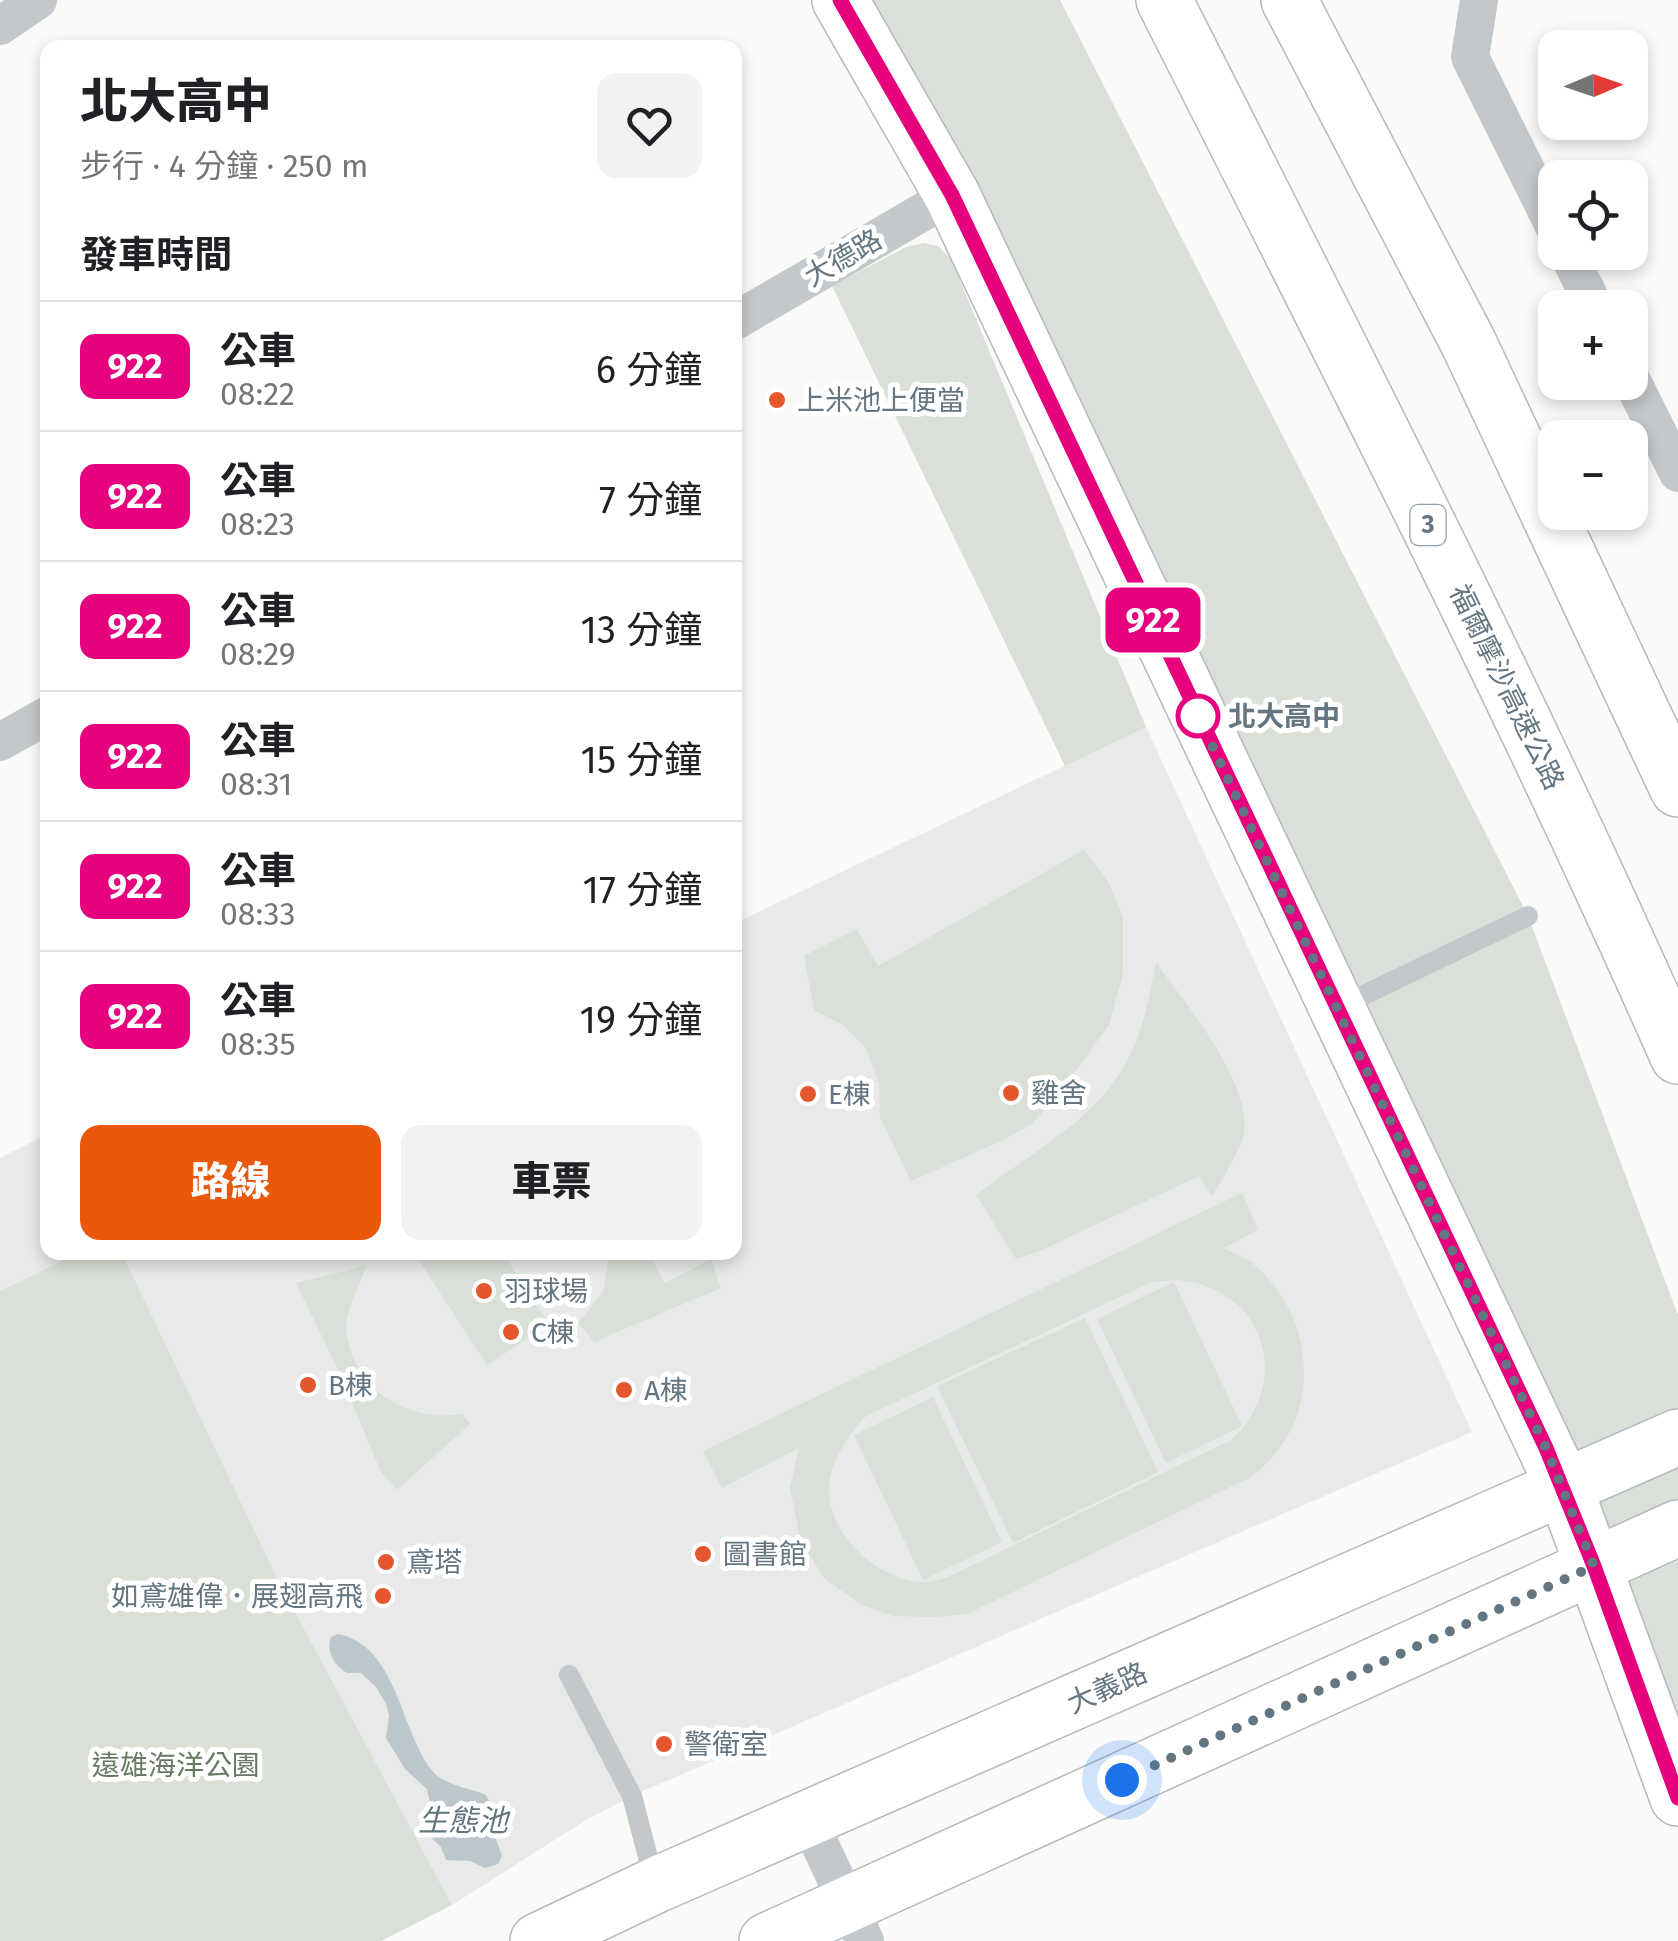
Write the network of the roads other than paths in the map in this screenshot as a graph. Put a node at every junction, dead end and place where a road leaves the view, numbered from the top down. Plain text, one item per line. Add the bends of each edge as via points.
1 (38, 0) edge
2 (840, 0) edge
3 (1164, 0) edge
4 (1290, 0) edge
5 (1480, 0) edge
6 (0, 26) edge
7 (1538, 194) edge
8 (952, 195) junction
9 (742, 317) edge
10 (1642, 400) edge
11 (1678, 473) edge
12 (40, 719) edge
13 (0, 742) edge
14 (1678, 789) edge
15 (1528, 916) dead end
16 (1337, 1008) junction
17 (1678, 1056) edge
18 (1678, 1437) edge
19 (1564, 1489) junction
20 (1678, 1528) edge
21 (1594, 1566) junction
22 (569, 1675) dead end
23 (1678, 1798) edge
24 (808, 1820) junction
25 (656, 1886) junction
26 (856, 1922) edge
27 (538, 1941) edge
28 (767, 1941) edge

1 - 6 street
2 - 8 main road
3 - 17 main road, 福爾摩沙高速公路 / 3 via 1510,692
4 - 14 main road via 1468,342
5 - 7 street via 1470,57
8 - 9 street, 大德路
8 - 16 main road
10 - 11 street
12 - 13 street
15 - 16 lane
16 - 19 main road
18 - 19 main road, 大義路
19 - 21 main road
19 - 24 main road, 大義路
20 - 21 main road
21 - 23 main road
21 - 26 main road
22 - 25 lane via 632,1796
24 - 25 main road, 大義路
24 - 26 street
25 - 27 main road, 大義路
26 - 28 main road

